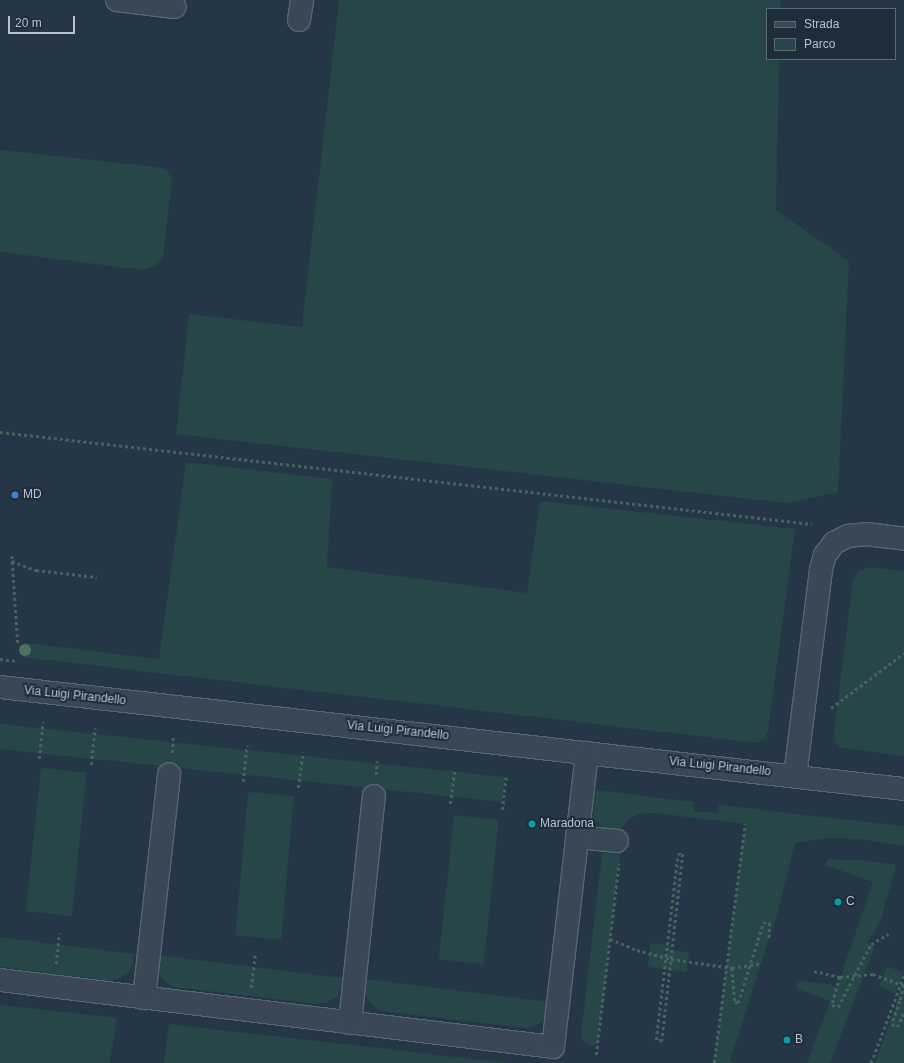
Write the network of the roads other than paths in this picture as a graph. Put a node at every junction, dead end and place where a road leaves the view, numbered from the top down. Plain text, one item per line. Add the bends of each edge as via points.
1 (117, 0) edge
2 (175, 7) dead end
3 (904, 539) edge
4 (0, 687) edge
5 (587, 752) junction
6 (169, 774) dead end
7 (795, 776) junction
8 (904, 789) edge
9 (374, 796) dead end
10 (577, 837) junction
11 (618, 850) road end
12 (0, 980) edge
13 (144, 998) junction
14 (350, 1023) junction

1 - 2 street
3 - 7 street via 866,534 848,536 834,543 825,555 821,569
4 - 5 street, Via Luigi Pirandello
5 - 7 street, Via Luigi Pirandello
5 - 10 street
6 - 13 street
7 - 8 street, Via Luigi Pirandello
9 - 14 street
10 - 11 street
10 - 14 street via 553,1047
12 - 13 street
13 - 14 street

